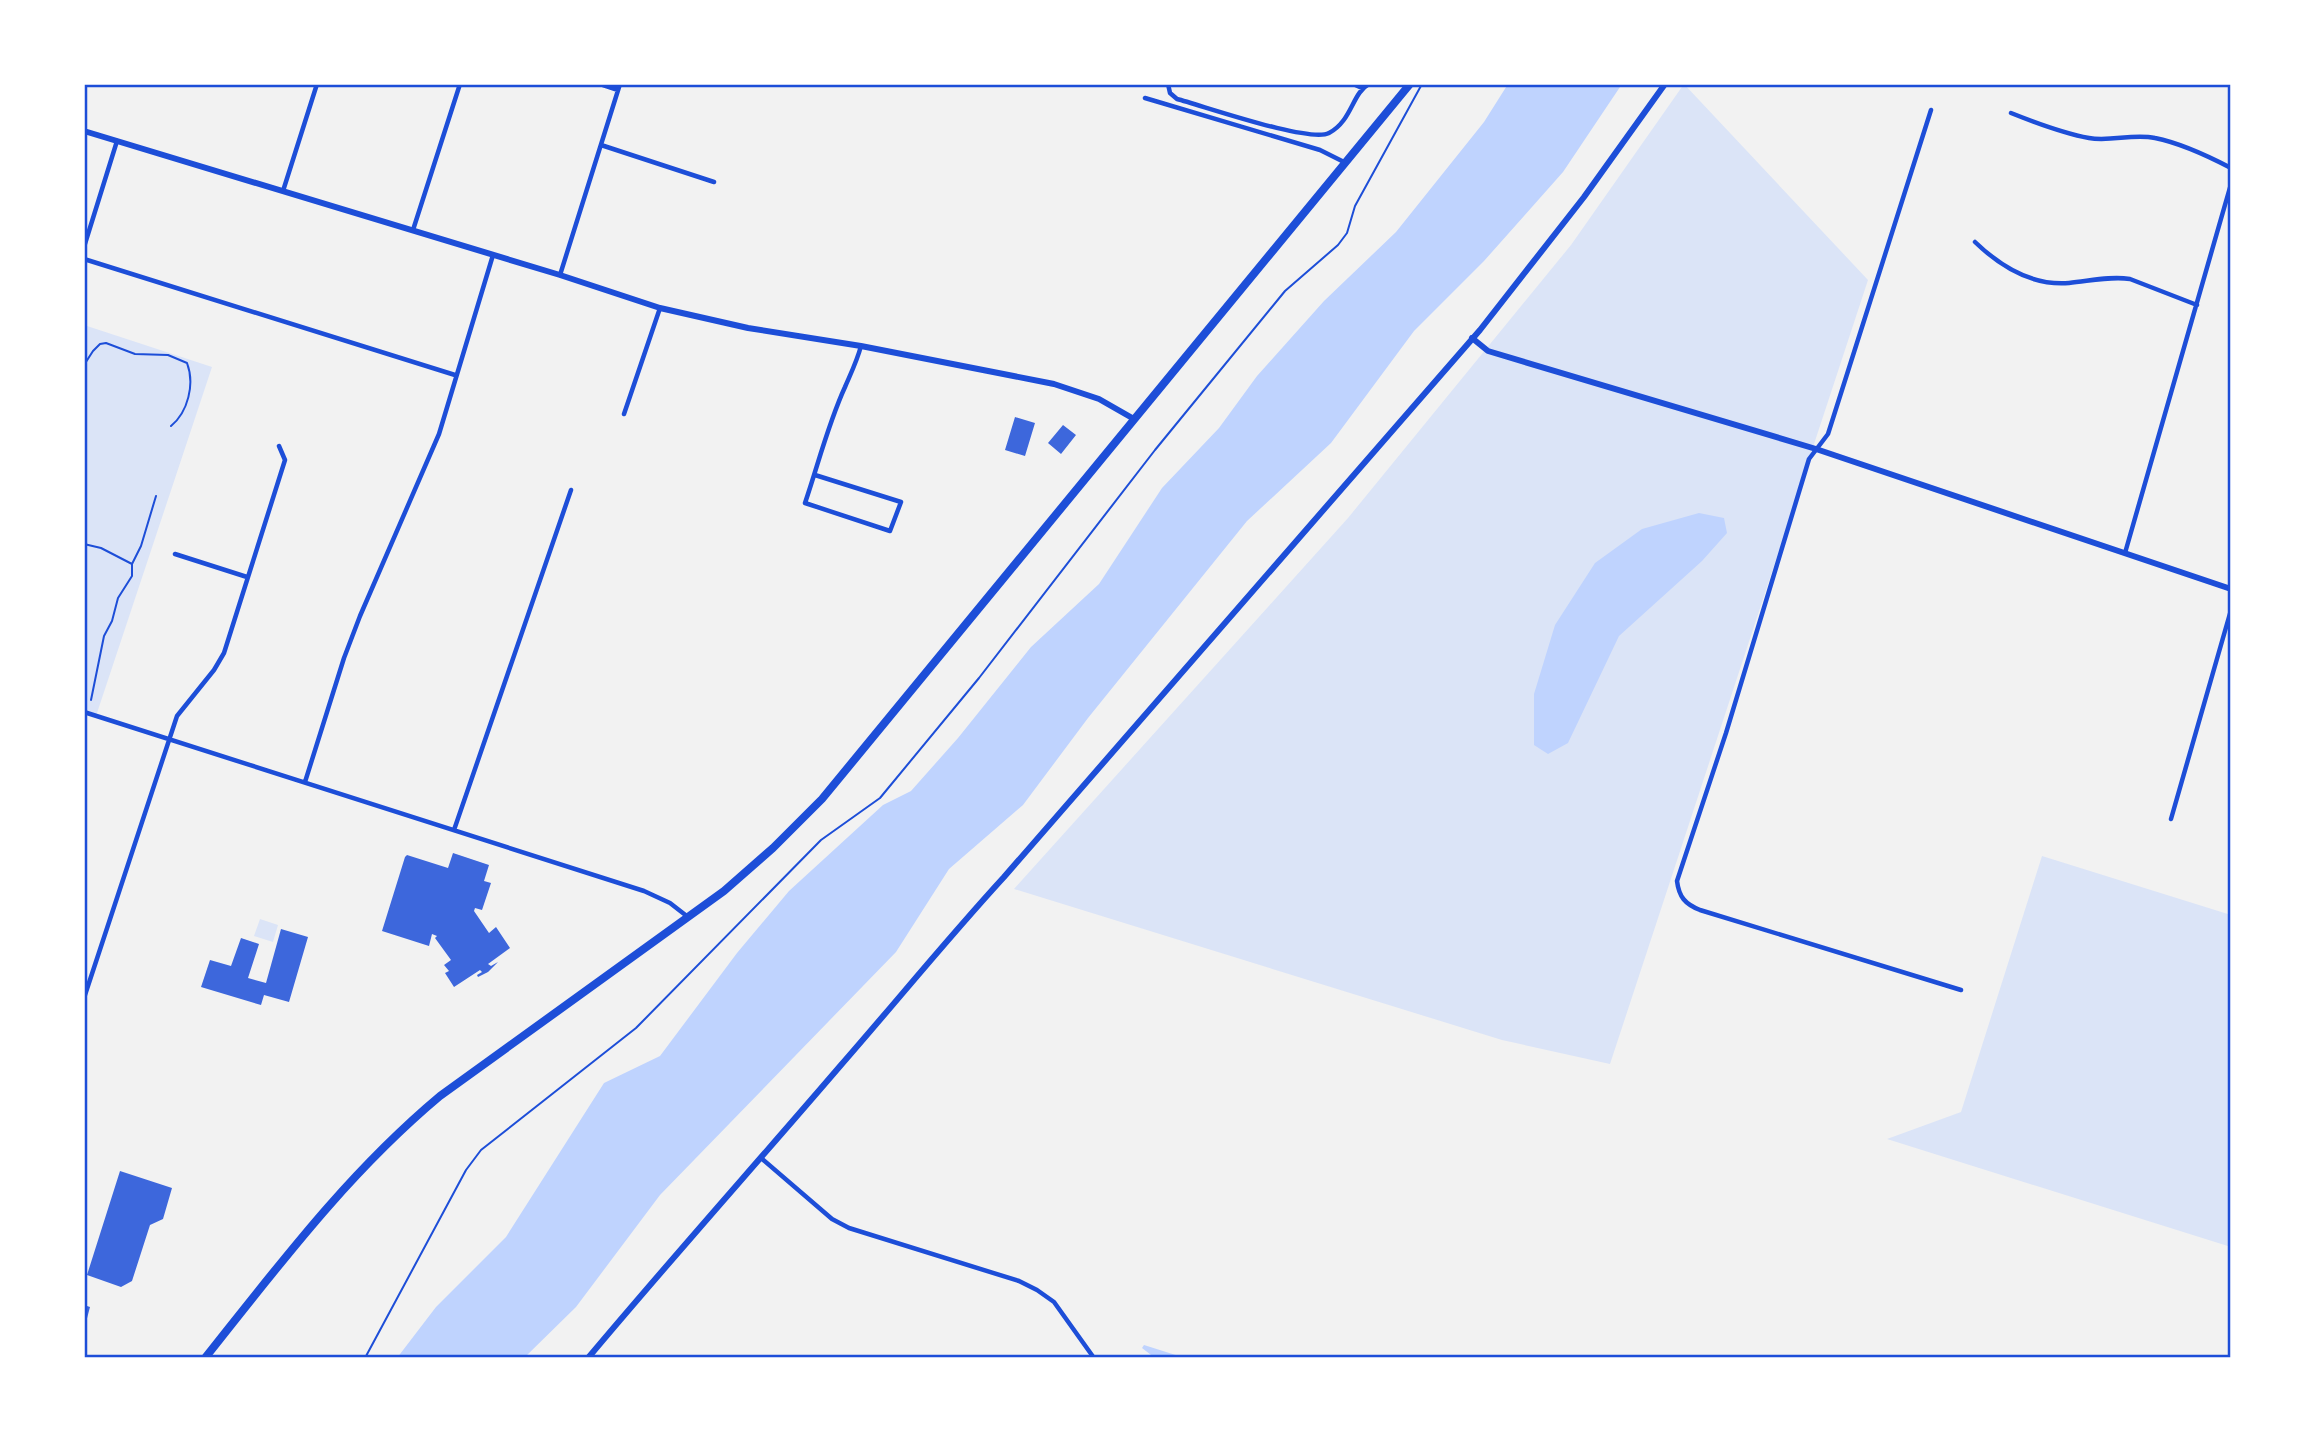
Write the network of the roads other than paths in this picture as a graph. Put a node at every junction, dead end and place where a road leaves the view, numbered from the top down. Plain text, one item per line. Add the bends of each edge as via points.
1 (317, 84) edge
2 (460, 84) edge
3 (600, 84) edge
4 (1353, 84) edge
5 (1369, 84) edge
6 (1409, 84) edge
7 (1665, 84) edge
8 (619, 87) edge
9 (1168, 87) edge
10 (1362, 88) junction
11 (1145, 98) dead end
12 (1931, 110) dead end
13 (2011, 113) dead end
14 (84, 131) edge
15 (117, 141) junction
16 (601, 145) junction
17 (1346, 163) junction
18 (2231, 168) edge
19 (714, 182) dead end
20 (2231, 184) edge
21 (283, 191) junction
22 (413, 230) junction
23 (1975, 242) dead end
24 (84, 247) edge
25 (493, 255) junction
26 (84, 259) edge
27 (560, 275) junction
28 (2197, 305) junction
29 (660, 308) junction
30 (1472, 338) junction
31 (861, 346) junction
32 (456, 375) junction
33 (624, 414) dead end
34 (1134, 419) junction
35 (279, 446) dead end
36 (1816, 449) junction
37 (815, 474) junction
38 (571, 490) dead end
39 (175, 554) dead end
40 (2125, 554) junction
41 (247, 578) junction
42 (2231, 589) edge
43 (2231, 610) edge
44 (84, 712) edge
45 (168, 739) junction
46 (305, 782) junction
47 (2171, 818) dead end
48 (454, 830) junction
49 (688, 918) junction
50 (1961, 990) dead end
51 (84, 998) edge
52 (761, 1158) junction
53 (205, 1358) edge
54 (588, 1358) edge
55 (1094, 1358) edge

1 - 21 street
2 - 22 street
3 - 8 street
4 - 10 street
5 - 10 street
6 - 17 main road
7 - 30 street via 1584,197
8 - 16 street
9 - 10 street via 1177,99 1318,136 1342,123
11 - 17 street via 1320,150
12 - 36 street via 1828,434
13 - 18 street via 2088,138 2154,137
14 - 15 street
15 - 21 street
15 - 24 street
16 - 19 street
16 - 27 street
17 - 34 main road
20 - 28 street
21 - 22 street
22 - 25 street
23 - 28 street via 2009,269 2037,279 2059,283 2130,279
25 - 27 street
25 - 32 street
26 - 32 street
27 - 29 street
28 - 40 street
29 - 31 street via 761,331
29 - 33 street
30 - 36 street via 1488,351
30 - 52 street
31 - 34 street via 1054,384 1099,399
31 - 37 street
32 - 46 street via 439,434 344,658
34 - 49 main road via 822,799 751,868
35 - 41 street via 285,460
36 - 40 street
36 - 50 street via 1809,459 1678,875 1678,892 1683,901 1700,910
37 - 37 street via 901,502 890,531 805,503
38 - 48 street
39 - 41 street
40 - 42 street
41 - 45 street via 224,653 183,707
43 - 47 street
44 - 45 street
45 - 46 street
45 - 51 street
46 - 48 street
48 - 49 street via 660,897
49 - 53 main road via 419,1113 330,1202
52 - 54 street
52 - 55 street via 832,1219 849,1228 1037,1290 1054,1302

